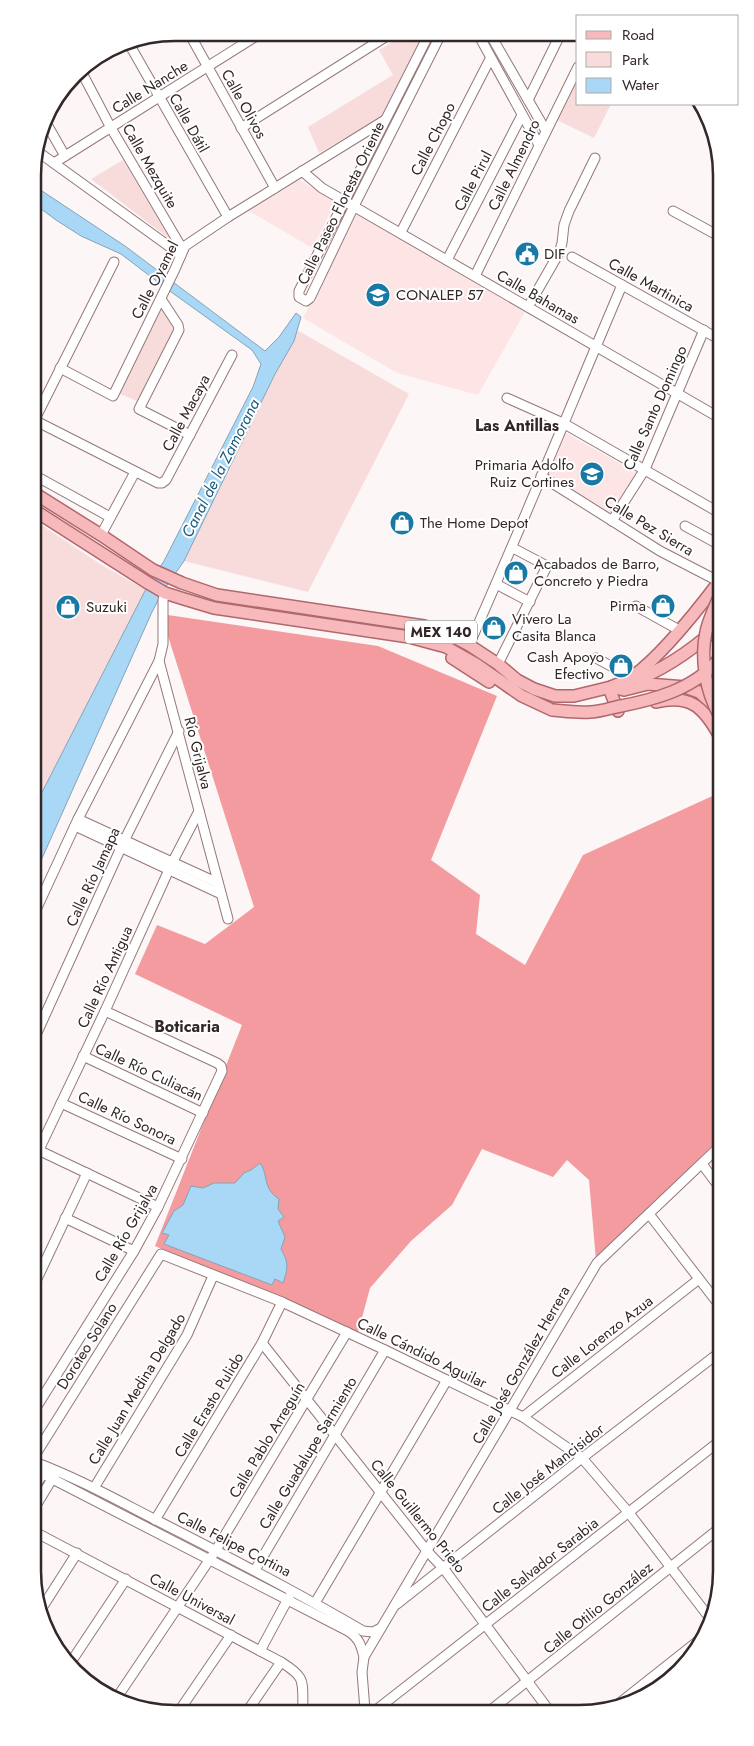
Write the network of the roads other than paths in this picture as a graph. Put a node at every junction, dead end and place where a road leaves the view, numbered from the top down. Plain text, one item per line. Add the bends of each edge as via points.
1 (193, 41) edge
2 (249, 41) edge
3 (379, 41) edge
4 (426, 41) edge
5 (437, 41) edge
6 (481, 41) edge
7 (494, 41) edge
8 (498, 41) edge
9 (557, 41) edge
10 (496, 45) junction
11 (131, 48) edge
12 (490, 59) junction
13 (208, 68) junction
14 (576, 71) edge
15 (84, 78) edge
16 (159, 98) junction
17 (528, 100) junction
18 (522, 115) junction
19 (386, 120) junction
20 (395, 124) junction
21 (111, 128) junction
22 (241, 128) junction
23 (49, 129) edge
24 (546, 131) junction
25 (539, 145) junction
26 (43, 155) edge
27 (65, 156) junction
28 (595, 158) dead end
29 (54, 163) junction
30 (302, 172) junction
31 (275, 188) junction
32 (345, 200) junction
33 (354, 206) junction
34 (673, 211) dead end
35 (228, 217) junction
36 (401, 232) junction
37 (713, 233) edge
38 (182, 252) junction
39 (572, 257) dead end
40 (447, 260) junction
41 (114, 262) dead end
42 (475, 276) junction
43 (622, 285) junction
44 (161, 298) junction
45 (532, 309) junction
46 (704, 330) junction
47 (713, 335) edge
48 (596, 346) junction
49 (232, 355) dead end
50 (60, 368) junction
51 (677, 393) junction
52 (507, 398) dead end
53 (42, 405) edge
54 (713, 414) edge
55 (563, 423) junction
56 (42, 425) edge
57 (190, 435) junction
58 (645, 469) junction
59 (135, 472) junction
60 (541, 476) junction
61 (42, 479) edge
62 (42, 499) edge
63 (713, 507) edge
64 (42, 515) edge
65 (110, 517) junction
66 (612, 521) junction
67 (685, 526) dead end
68 (101, 535) junction
69 (713, 541) edge
70 (513, 548) junction
71 (496, 584) junction
72 (713, 587) edge
73 (165, 592) junction
74 (713, 595) edge
75 (530, 602) junction
76 (636, 606) dead end
77 (713, 607) edge
78 (679, 630) junction
79 (373, 631) junction
80 (713, 631) edge
81 (469, 645) junction
82 (596, 658) dead end
83 (160, 661) junction
84 (498, 664) junction
85 (713, 667) edge
86 (631, 677) junction
87 (610, 687) junction
88 (713, 703) edge
89 (713, 704) edge
90 (618, 711) junction
91 (713, 723) edge
92 (179, 731) junction
93 (198, 811) junction
94 (77, 822) junction
95 (123, 845) junction
96 (171, 866) junction
97 (218, 883) junction
98 (220, 894) junction
99 (41, 898) edge
100 (228, 918) dead end
101 (105, 1011) junction
102 (41, 1023) edge
103 (83, 1056) junction
104 (61, 1103) junction
105 (203, 1113) junction
106 (41, 1143) edge
107 (41, 1154) edge
108 (712, 1154) edge
109 (182, 1159) junction
110 (702, 1164) junction
111 (87, 1174) junction
112 (712, 1178) edge
113 (158, 1207) junction
114 (649, 1214) junction
115 (65, 1218) junction
116 (134, 1251) junction
117 (161, 1254) joint
118 (41, 1270) edge
119 (213, 1276) junction
120 (699, 1279) junction
121 (712, 1296) edge
122 (282, 1302) junction
123 (347, 1332) junction
124 (262, 1343) junction
125 (385, 1350) junction
126 (712, 1358) edge
127 (447, 1380) junction
128 (41, 1399) edge
129 (308, 1399) junction
130 (511, 1410) junction
131 (522, 1417) junction
132 (334, 1434) junction
133 (41, 1445) edge
134 (712, 1447) edge
135 (582, 1458) junction
136 (42, 1471) edge
137 (55, 1475) junction
138 (94, 1488) junction
139 (381, 1492) junction
140 (41, 1497) edge
141 (629, 1513) junction
142 (156, 1520) junction
143 (712, 1534) edge
144 (41, 1535) edge
145 (216, 1550) junction
146 (427, 1551) junction
147 (76, 1553) junction
148 (209, 1561) junction
149 (670, 1567) junction
150 (444, 1569) junction
151 (255, 1570) junction
152 (126, 1579) junction
153 (293, 1590) junction
154 (287, 1601) junction
155 (45, 1602) edge
156 (315, 1603) junction
157 (179, 1607) junction
158 (393, 1608) junction
159 (706, 1613) edge
160 (383, 1626) junction
161 (485, 1626) junction
162 (231, 1635) junction
163 (260, 1651) junction
164 (685, 1651) edge
165 (364, 1657) junction
166 (74, 1658) edge
167 (282, 1662) junction
168 (528, 1682) junction
169 (120, 1693) edge
170 (630, 1695) edge
171 (183, 1705) edge
172 (252, 1705) edge
173 (303, 1705) edge
174 (365, 1705) edge
175 (382, 1705) edge
176 (497, 1705) edge
177 (545, 1705) edge

1 - 13 street, Calle Olivos
2 - 13 street, Calle Nanche
3 - 22 street
4 - 19 street, Calle Paseo Floresta Oriente
5 - 20 street, Calle Paseo Floresta Oriente
6 - 12 street
7 - 10 street
8 - 10 street
9 - 17 street
10 - 17 street
11 - 16 street, Calle Dátil
12 - 18 street
12 - 36 street, Calle Chopo
13 - 16 street, Calle Nanche
13 - 22 street, Calle Olivos
14 - 24 street, Calle Almendro
15 - 21 street, Calle Mezquite
16 - 21 street, Calle Nanche
16 - 35 street, Calle Dátil
17 - 24 street
18 - 25 street
18 - 40 street, Calle Pirul
19 - 20 street
19 - 30 street, Calle Oyamel
19 - 32 street, Calle Paseo Floresta Oriente
20 - 33 street, Calle Paseo Floresta Oriente
21 - 27 street, Calle Nanche
21 - 38 street, Calle Mezquite
22 - 31 street, Calle Olivos
23 - 27 street
24 - 25 street, Calle Almendro
25 - 42 street, Calle Almendro
26 - 29 street
27 - 29 street, Calle Nanche
28 - 45 street via 569,211 559,253
29 - 38 street
30 - 31 street, Calle Oyamel
30 - 32 street
31 - 35 street, Calle Oyamel
32 - 33 street, Calle Bahamas
32 - 33 street, Calle Paseo Floresta Oriente via 299,291 299,297 306,301
33 - 36 street, Calle Bahamas
34 - 37 street
35 - 38 street, Calle Oyamel via 189,242
36 - 40 street, Calle Bahamas
38 - 44 street, Calle Oyamel
39 - 43 street, Calle Martinica
40 - 42 street, Calle Bahamas
41 - 50 street
42 - 45 street, Calle Bahamas
43 - 46 street, Calle Martinica
43 - 48 street
44 - 50 street, Calle Oyamel via 112,396
44 - 57 street via 179,330 138,409
45 - 48 street, Calle Bahamas
46 - 47 street, Calle Martinica
46 - 51 street, Calle Santo Domingo
48 - 51 street, Calle Bahamas
48 - 55 street
49 - 57 street, Calle Macaya
50 - 53 street
51 - 54 street, Calle Bahamas
51 - 58 street, Calle Santo Domingo
52 - 55 street
55 - 58 street
55 - 60 street
56 - 59 street
57 - 59 street, Calle Macaya via 162,483
58 - 63 street
58 - 66 street, Calle Santo Domingo
59 - 65 street
60 - 66 street, Calle Pez Sierra
60 - 70 street
61 - 65 street
62 - 68 main road, MEX 140
64 - 73 main road, MEX 140
65 - 68 street
66 - 72 street, Calle Pez Sierra
67 - 69 street
68 - 81 main road, MEX 140 via 153,570 217,595 410,622 448,634
70 - 71 street
70 - 75 street via 547,566
71 - 75 street
71 - 81 street
73 - 79 main road, MEX 140 via 214,608
73 - 83 street, Río Grijalva
74 - 78 main road
75 - 84 street
76 - 78 street
77 - 88 main road, bridge via 706,633 704,668
78 - 86 main road
79 - 85 main road, MEX 140, bridge via 418,638 446,647 522,696 552,710 590,712 626,706 677,690
79 - 90 main road, MEX 140 via 383,638 450,656 509,696 548,713
80 - 87 main road via 690,650 648,675
81 - 84 main road, MEX 140
82 - 86 street
83 - 92 street, Río Grijalva
83 - 94 street
84 - 87 main road, MEX 140 via 534,690 556,696 574,696
86 - 87 main road
87 - 89 main road, MEX 140 via 624,690 648,684 685,687 699,692
87 - 90 main road
90 - 91 main road, MEX 140 via 669,699 683,700 694,704
92 - 93 street, Río Grijalva
92 - 95 street, Calle Río Jamapa
93 - 96 street, Calle Río Antigua
93 - 97 street, Río Grijalva
94 - 95 street
94 - 99 street
95 - 96 street
95 - 102 street, Calle Río Jamapa
96 - 97 street
96 - 98 street
96 - 101 street, Calle Río Antigua
97 - 98 street, Río Grijalva
98 - 100 street, Río Grijalva
101 - 103 street, Calle Río Antigua
101 - 105 street, Calle Río Grijalva via 221,1066 222,1071
103 - 104 street, Calle Río Antigua
103 - 105 street, Calle Río Culiacán
104 - 106 street, Calle Río Antigua
104 - 109 street, Calle Río Sonora
105 - 109 street, Calle Río Grijalva
107 - 111 street
108 - 110 street, Calle José González Herrera
109 - 113 street, Calle Río Grijalva
110 - 112 street
110 - 114 street, Calle José González Herrera
111 - 113 street
111 - 115 street
113 - 116 street, Calle Río Grijalva
114 - 120 street
114 - 130 street, Calle José González Herrera via 597,1262
115 - 116 street
115 - 118 street
116 - 128 street, Calle Río Grijalva
117 - 119 street, Calle Cándido Aguilar
117 - 133 street, Doroteo Solano
119 - 122 street, Calle Cándido Aguilar
119 - 138 street, Calle Juan Medina Delgado via 187,1335
120 - 121 street
120 - 131 street, Calle Lorenzo Azua
122 - 123 street, Calle Cándido Aguilar
122 - 124 street, Calle Erasto Pulido
123 - 125 street, Calle Cándido Aguilar
123 - 129 street, Calle Pablo Arreguín
124 - 129 street, Calle Guillermo Prieto
124 - 142 street, Calle Erasto Pulido
125 - 127 street, Calle Cándido Aguilar
125 - 132 street, Calle Guadalupe Sarmiento
126 - 135 street, Calle José Mancisidor
127 - 130 street, Calle Cándido Aguilar
127 - 139 street
129 - 132 street, Calle Guillermo Prieto
129 - 145 street, Calle Pablo Arreguín
130 - 131 street, Calle Cándido Aguilar
130 - 146 street, Calle José González Herrera
131 - 135 street, Calle Cándido Aguilar
132 - 139 street, Calle Guillermo Prieto
132 - 151 street, Calle Guadalupe Sarmiento
134 - 141 street, Calle Salvador Sarabia
135 - 141 street, Calle Cándido Aguilar
135 - 150 street, Calle José Mancisidor
136 - 137 street, Calle Felipe Cortina
137 - 138 street, Calle Felipe Cortina
137 - 140 street
137 - 148 street, Calle Felipe Cortina
138 - 142 street, Calle Felipe Cortina
139 - 146 street, Calle Guillermo Prieto
139 - 156 street
141 - 149 street, Calle Cándido Aguilar
141 - 161 street, Calle Salvador Sarabia
142 - 145 street, Calle Felipe Cortina
143 - 149 street, Calle Otilio González
144 - 147 street, Calle Universal
145 - 148 street, Calle Pablo Arreguín
145 - 151 street, Calle Felipe Cortina
146 - 150 street, Calle Guillermo Prieto
146 - 158 street, Calle José González Herrera
147 - 152 street, Calle Universal
147 - 155 street
148 - 154 street, Calle Felipe Cortina
148 - 157 street, Calle Pablo Arreguín
149 - 159 street, Calle Cándido Aguilar
149 - 168 street, Calle Otilio González
150 - 158 street, Calle José Mancisidor
150 - 161 street, Calle Guillermo Prieto
151 - 153 street, Calle Felipe Cortina
152 - 157 street, Calle Universal
152 - 166 street
153 - 154 street
153 - 156 street, Calle Felipe Cortina
154 - 163 street
154 - 165 street, Calle Felipe Cortina via 354,1635 361,1643
156 - 160 street, Calle Felipe Cortina via 363,1631 376,1631
157 - 162 street, Calle Universal
157 - 169 street, Calle Pablo Arreguín
158 - 160 street, Calle José González Herrera
160 - 165 street, Calle Felipe Cortina
161 - 168 street, Calle Guillermo Prieto
161 - 175 street, Calle Salvador Sarabia
162 - 163 street, Calle Universal
162 - 171 street
163 - 167 street, Calle Universal
164 - 170 street
165 - 174 street, Calle Felipe Cortina
167 - 172 street
167 - 173 street, Calle Universal via 298,1672 302,1682
168 - 176 street, Calle Otilio González
168 - 177 street, Calle Guillermo Prieto

